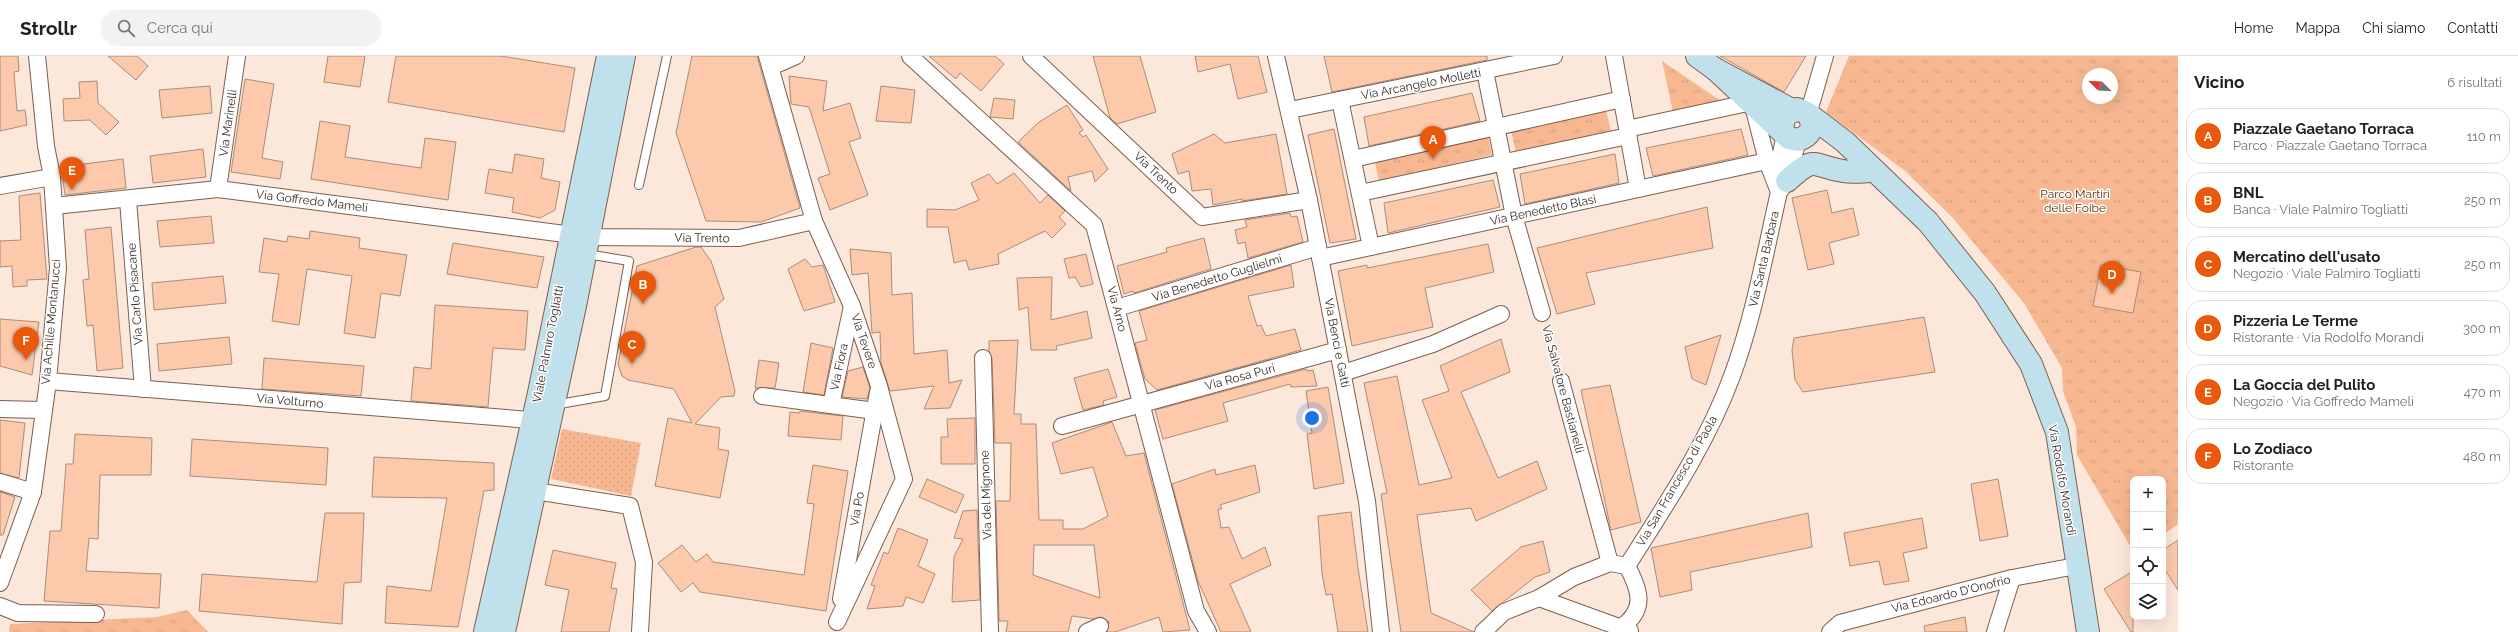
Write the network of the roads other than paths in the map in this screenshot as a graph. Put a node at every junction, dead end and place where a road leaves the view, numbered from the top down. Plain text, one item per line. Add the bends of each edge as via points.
1 (37, 56) edge
2 (237, 56) edge
3 (608, 56) edge
4 (624, 56) edge
5 (667, 56) edge
6 (796, 56) edge
7 (910, 56) edge
8 (1031, 56) edge
9 (1276, 56) edge
10 (1614, 56) edge
11 (1697, 56) edge
12 (1825, 56) edge
13 (1553, 57) edge
14 (769, 61) edge
15 (1715, 69) junction
16 (1485, 71) junction
17 (1622, 99) junction
18 (1340, 100) junction
19 (1752, 102) junction
20 (1290, 110) junction
21 (1802, 113) junction
22 (1496, 127) junction
23 (1628, 133) junction
24 (1792, 136) junction
25 (1353, 159) junction
26 (1767, 161) junction
27 (1504, 162) junction
28 (1874, 171) junction
29 (52, 177) junction
30 (1780, 184) junction
31 (0, 186) edge
32 (639, 186) dead end
33 (218, 189) junction
34 (1638, 189) junction
35 (1360, 193) junction
36 (128, 200) junction
37 (1309, 200) junction
38 (54, 206) junction
39 (1514, 216) junction
40 (814, 221) junction
41 (581, 241) junction
42 (1371, 247) junction
43 (1319, 253) junction
44 (852, 306) junction
45 (1117, 308) junction
46 (1542, 313) road end
47 (1501, 314) dead end
48 (1748, 326) joint
49 (1338, 350) junction
50 (982, 358) dead end
51 (1343, 373) junction
52 (48, 381) junction
53 (1561, 381) road end
54 (879, 386) junction
55 (143, 389) junction
56 (762, 396) dead end
57 (1142, 404) junction
58 (831, 405) junction
59 (0, 408) edge
60 (42, 410) junction
61 (875, 411) junction
62 (545, 416) junction
63 (1062, 426) dead end
64 (0, 482) edge
65 (535, 491) junction
66 (33, 492) junction
67 (1610, 563) junction
68 (1627, 566) junction
69 (2076, 566) junction
70 (2012, 578) junction
71 (0, 583) edge
72 (1539, 598) junction
73 (0, 606) edge
74 (96, 614) dead end
75 (839, 627) edge
76 (1627, 630) edge
77 (485, 632) edge
78 (504, 632) edge
79 (640, 632) edge
80 (990, 632) edge
81 (1208, 632) edge
82 (1381, 632) edge
83 (1484, 632) edge
84 (1830, 632) edge
85 (1995, 632) edge
86 (2088, 632) edge

1 - 29 street, Via Achille Montanucci via 46,146
2 - 33 street, Via Marinelli
3 - 41 street, Viale Palmiro Togliatti
4 - 41 street, Viale Palmiro Togliatti
5 - 32 lane
6 - 14 street
7 - 45 street, Via Arno via 1094,225
8 - 37 street, Via Trento via 1202,217
9 - 20 street, Via Benci e Gatti
10 - 17 street
11 - 15 street
12 - 21 street
13 - 16 street, Via Arcangelo Molletti
14 - 40 street, Via Tevere
15 - 19 street
15 - 21 street, Via Rodolfo Morandi
16 - 18 street, Via Arcangelo Molletti
16 - 22 street, Via Salvatore Bastianelli
17 - 22 street
17 - 23 street
18 - 20 street, Via Arcangelo Molletti
18 - 25 street
19 - 23 street
19 - 24 street
19 - 26 street
20 - 37 street, Via Benci e Gatti
21 - 24 street via 1812,127
21 - 28 street, Via Rodolfo Morandi via 1844,142
22 - 25 street
22 - 27 street, Via Salvatore Bastianelli
23 - 27 street
23 - 34 street
24 - 28 street
24 - 30 street, Via Santa Barbara
25 - 35 street
26 - 30 street
26 - 34 street, Via Benedetto Blasi
27 - 35 street
27 - 39 street, Via Salvatore Bastianelli
28 - 30 street via 1842,171 1820,163 1811,164
28 - 69 street, Via Rodolfo Morandi via 1928,222 1985,293 2031,364 2057,432
29 - 31 street
29 - 38 street, Via Achille Montanucci
30 - 48 street, Via Santa Barbara
33 - 36 street, Via Goffredo Mameli
33 - 41 street, Via Goffredo Mameli
34 - 39 street, Via Benedetto Blasi
35 - 42 street
36 - 38 street, Via Goffredo Mameli
36 - 55 street, Via Carlo Pisacane
37 - 43 street, Via Benci e Gatti
38 - 52 street, Via Achille Montanucci via 58,268
39 - 42 street, Via Benedetto Blasi
39 - 46 street, Via Salvatore Bastianelli
40 - 41 street, Via Trento via 739,238
40 - 44 street, Via Tevere
41 - 62 street, Viale Palmiro Togliatti
41 - 62 lane via 629,262 605,396
42 - 43 street, Via Benedetto Blasi
43 - 45 street, Via Benedetto Guglielmi
43 - 49 street, Via Benci e Gatti
44 - 54 street, Via Tevere
44 - 58 street, Via Fiora
45 - 57 street, Via Arno
47 - 51 street via 1433,344
48 - 68 street, Via San Francesco di Paola via 1732,377 1706,433
49 - 51 street, Via Benci e Gatti
49 - 57 street, Via Rosa Puri
50 - 80 street, Via del Mignone
51 - 82 street, Via Benci e Gatti via 1367,501
52 - 55 street, Via Volturno
52 - 60 street, Via Achille Montanucci
53 - 67 street, Via Salvatore Bastianelli
54 - 61 street, Via Po
54 - 75 street, Via Tevere via 904,479
55 - 62 street, Via Volturno
56 - 58 street
57 - 63 street, Via Rosa Puri
57 - 81 street, Via Arno via 1196,611
58 - 61 street
59 - 60 street
60 - 66 street, Via Achille Montanucci
61 - 75 street, Via Po
62 - 65 street, Viale Palmiro Togliatti
62 - 77 street, Viale Palmiro Togliatti
64 - 66 street
65 - 78 street, Viale Palmiro Togliatti
65 - 79 street via 630,506 644,562
66 - 71 street, Via Achille Montanucci
67 - 68 street
67 - 72 street via 1574,577
68 - 76 street via 1638,587 1637,607
69 - 70 street, Via Edoardo D'Onofrio
69 - 86 street, Via Rodolfo Morandi
70 - 84 street, Via Edoardo D'Onofrio via 1840,623
70 - 85 street
72 - 76 street
72 - 83 street via 1504,612
73 - 74 street via 18,613

